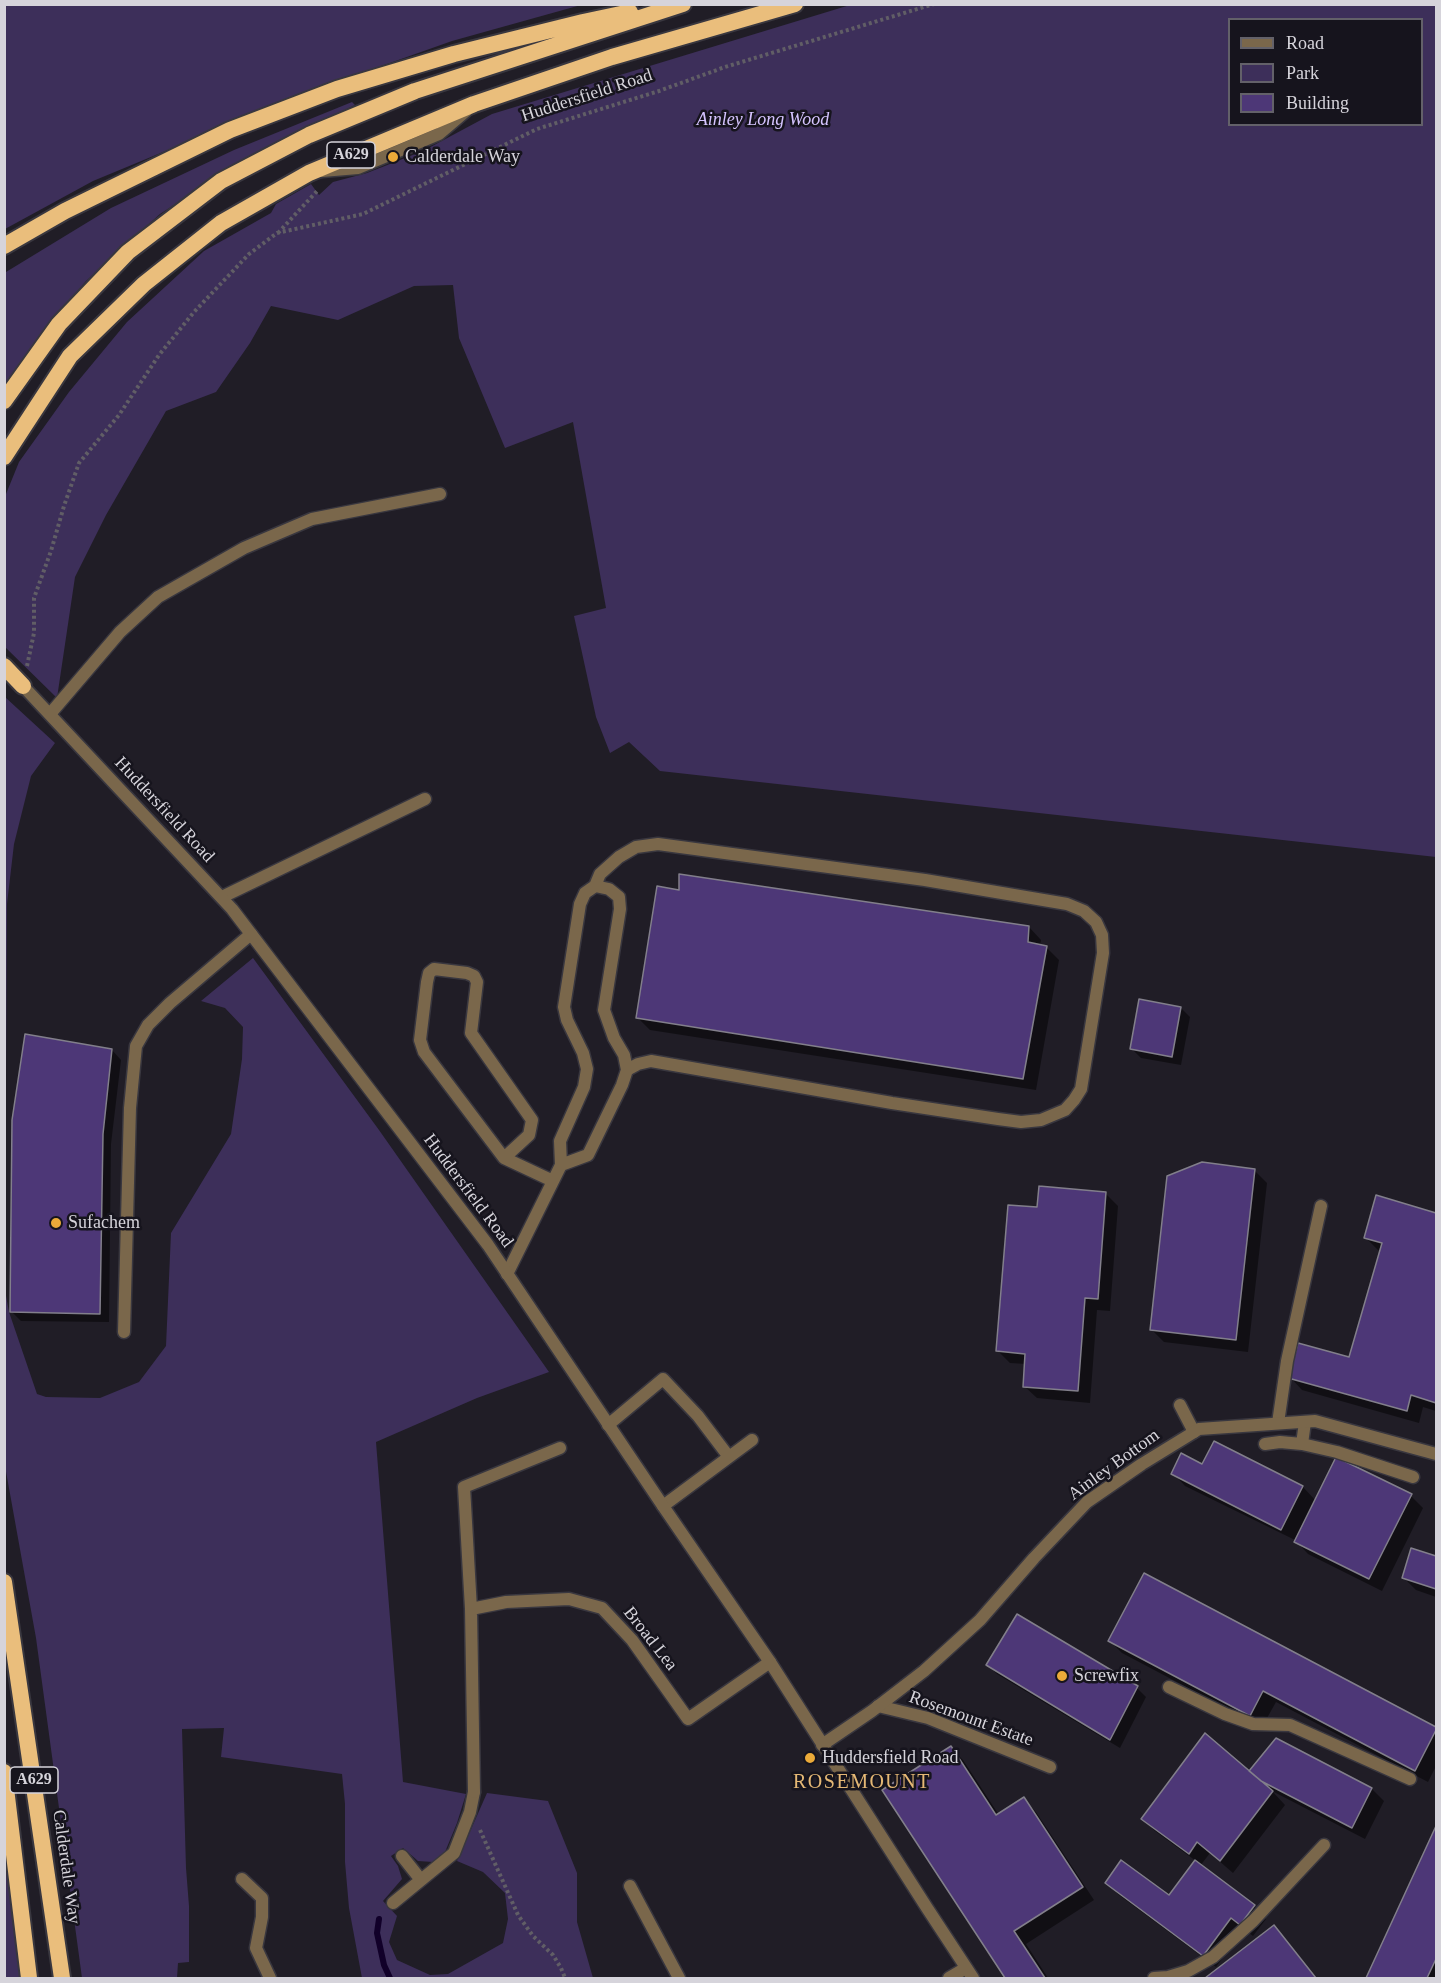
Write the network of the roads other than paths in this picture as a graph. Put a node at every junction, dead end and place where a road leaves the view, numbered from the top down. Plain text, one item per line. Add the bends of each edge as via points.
1 (666, 4) edge
2 (683, 4) edge
3 (795, 4) edge
4 (474, 104) junction
5 (309, 173) junction
6 (4, 246) edge
7 (4, 401) edge
8 (4, 457) edge
9 (440, 494) dead end
10 (4, 666) edge
11 (23, 686) joint
12 (50, 714) junction
13 (425, 799) dead end
14 (595, 886) junction
15 (222, 897) junction
16 (251, 934) junction
17 (627, 1070) junction
18 (504, 1158) junction
19 (561, 1165) junction
20 (553, 1181) junction
21 (1321, 1206) dead end
22 (507, 1274) junction
23 (124, 1332) dead end
24 (1180, 1405) dead end
25 (1305, 1422) junction
26 (1278, 1423) junction
27 (608, 1425) junction
28 (1194, 1432) junction
29 (752, 1440) dead end
30 (1265, 1444) dead end
31 (1302, 1444) junction
32 (561, 1448) dead end
33 (1437, 1454) edge
34 (729, 1457) junction
35 (1413, 1477) dead end
36 (663, 1506) junction
37 (4, 1582) edge
38 (471, 1609) junction
39 (770, 1662) junction
40 (1169, 1687) dead end
41 (878, 1706) junction
42 (822, 1745) junction
43 (1050, 1767) dead end
44 (4, 1772) edge
45 (1410, 1779) dead end
46 (1324, 1845) dead end
47 (402, 1856) dead end
48 (242, 1879) dead end
49 (421, 1880) junction
50 (630, 1886) dead end
51 (393, 1902) dead end
52 (970, 1973) edge
53 (29, 1978) edge
54 (62, 1978) edge
55 (270, 1978) edge
56 (679, 1978) edge
57 (949, 1978) edge
58 (1154, 1978) edge

1 - 6 highway via 454,54 337,89 230,130 65,211
2 - 7 highway, A629 via 415,91 309,135 222,182 128,252 59,324
3 - 4 highway, A629 via 612,57
4 - 5 highway, A629
4 - 5 street via 439,134 358,168
5 - 8 highway, A629 via 221,223 144,284 70,356
9 - 12 street via 312,519 244,548 158,597 120,632
10 - 11 highway
11 - 12 street, Huddersfield Road
12 - 15 street, Huddersfield Road
13 - 15 street
14 - 17 street via 609,889 619,897 604,1010
14 - 17 street via 600,874 619,857 636,847 658,843 1067,904 1090,916 1102,935 1103,953 1081,1089 1065,1110 1041,1120 1021,1122 975,1116 651,1061
14 - 19 street via 585,893 580,904 564,1007 587,1069 584,1087 560,1141
15 - 16 street, Huddersfield Road
16 - 22 street, Huddersfield Road
16 - 23 street via 170,1003 148,1025 136,1046 130,1108
17 - 19 street via 588,1155
18 - 18 street via 424,1053 420,1040 427,982 434,969 474,976 477,982 471,1033 532,1120 530,1135
18 - 20 street
19 - 20 street
20 - 22 street
21 - 26 street via 1287,1361
22 - 27 street, Huddersfield Road
24 - 28 street
25 - 26 street, Ainley Bottom
25 - 31 street
25 - 33 street, Ainley Bottom via 1315,1421
26 - 28 street, Ainley Bottom
27 - 34 street via 663,1379
27 - 36 street, Huddersfield Road
28 - 41 street, Ainley Bottom via 1087,1502 980,1620
29 - 34 street
30 - 31 street
31 - 35 street
32 - 38 street via 464,1487
34 - 36 street
36 - 39 street, Huddersfield Road
37 - 54 highway, Calderdale Way / A629
38 - 39 street, Broad Lea via 506,1602 569,1599 602,1608 632,1640 688,1719
38 - 49 street via 474,1791 454,1853
39 - 42 street, Huddersfield Road
40 - 45 street via 1253,1724 1290,1725
41 - 42 street, Ainley Bottom
41 - 43 street, Rosemount Estate via 928,1718
42 - 52 street, Huddersfield Road
44 - 53 highway, A629
46 - 58 street via 1213,1957 1188,1971
47 - 49 street
48 - 55 street via 262,1898 256,1948
49 - 51 street
50 - 56 street
52 - 57 street

